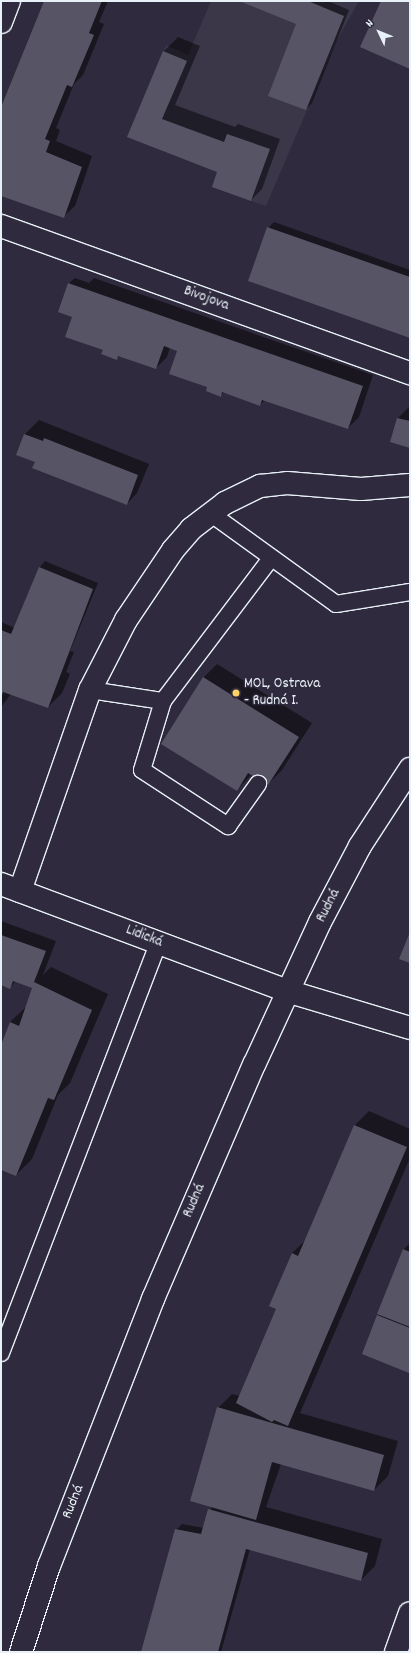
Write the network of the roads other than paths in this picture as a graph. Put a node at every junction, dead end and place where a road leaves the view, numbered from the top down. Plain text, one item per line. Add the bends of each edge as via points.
1 (9, 1) edge
2 (1, 22) edge
3 (1, 226) edge
4 (410, 373) edge
5 (410, 485) edge
6 (210, 513) junction
7 (271, 558) junction
8 (410, 592) edge
9 (90, 690) junction
10 (163, 701) junction
11 (410, 769) edge
12 (258, 784) dead end
13 (11, 887) edge
14 (158, 943) junction
15 (287, 991) junction
16 (410, 1028) edge
17 (1, 1353) edge
18 (410, 1613) edge
19 (21, 1652) edge
20 (396, 1652) edge

1 - 2 street
3 - 4 street, Bivojova
5 - 6 street via 361,489 273,484 248,491
6 - 7 lane
6 - 9 street via 191,529 165,561 126,620
7 - 8 lane via 336,604
7 - 10 lane
9 - 10 lane
9 - 13 street
10 - 12 lane via 142,770 228,826
11 - 15 street, Rudná via 360,846
13 - 14 street, Lidická
14 - 15 street, Lidická
14 - 17 lane
15 - 16 street, Lidická
15 - 19 street, Rudná via 153,1299 49,1566
18 - 20 street

